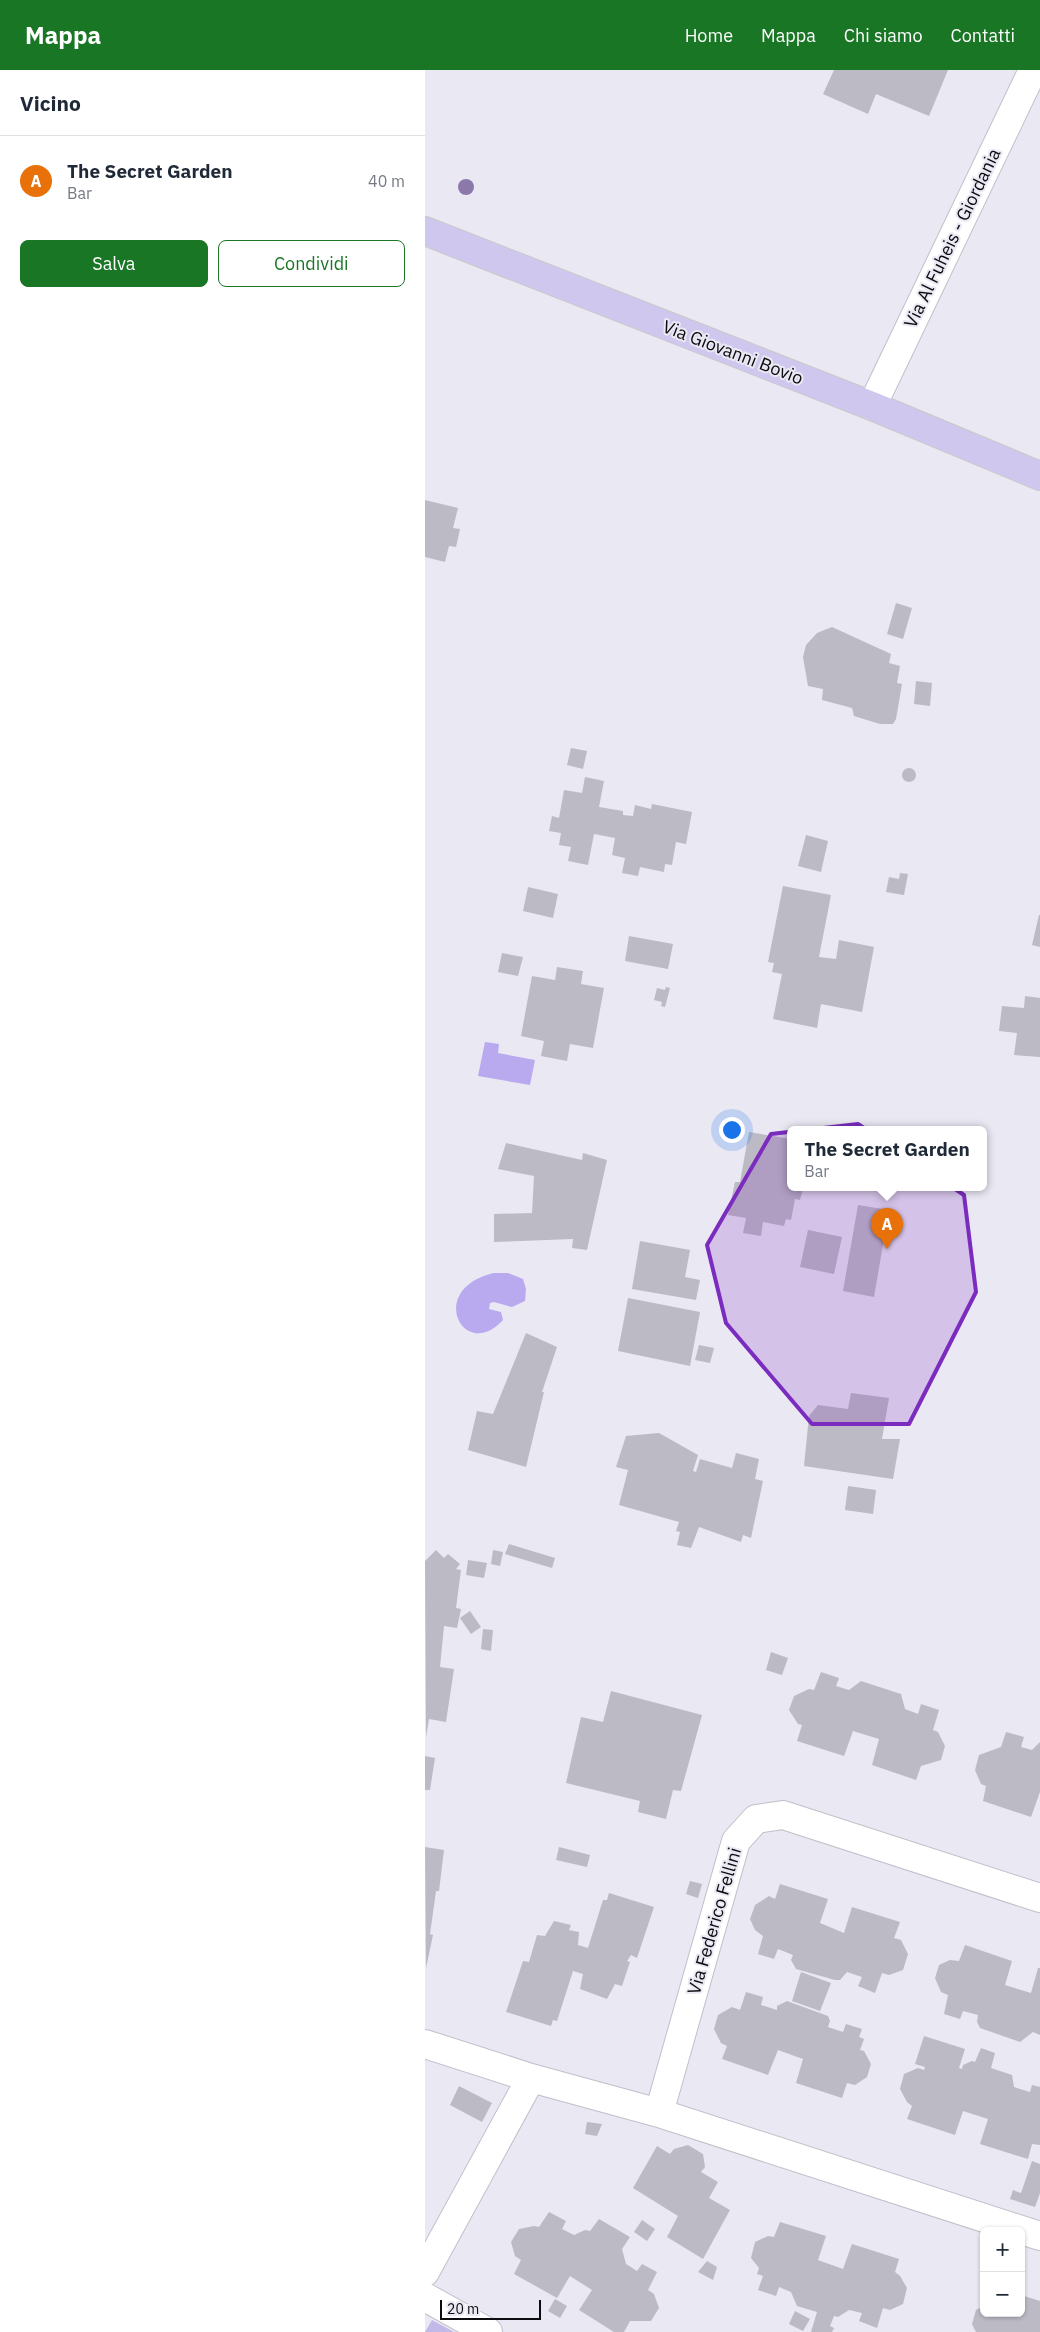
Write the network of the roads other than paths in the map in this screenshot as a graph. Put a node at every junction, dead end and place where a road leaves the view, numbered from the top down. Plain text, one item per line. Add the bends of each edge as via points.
1 (1033, 70) edge
2 (425, 231) edge
3 (872, 406) junction
4 (1040, 476) edge
5 (1040, 1898) edge
6 (425, 2044) edge
7 (531, 2078) junction
8 (659, 2113) junction
9 (1040, 2236) edge
10 (425, 2272) edge
11 (425, 2297) edge
12 (488, 2332) edge

1 - 3 street, Via Al Fuheis - Giordania
2 - 3 main road, Via Giovanni Bovio
3 - 4 main road, Via Giovanni Bovio
5 - 8 street, Via Federico Fellini via 783,1815 756,1819 736,1841
6 - 7 street
7 - 8 street
7 - 10 street
8 - 9 street
11 - 12 street

